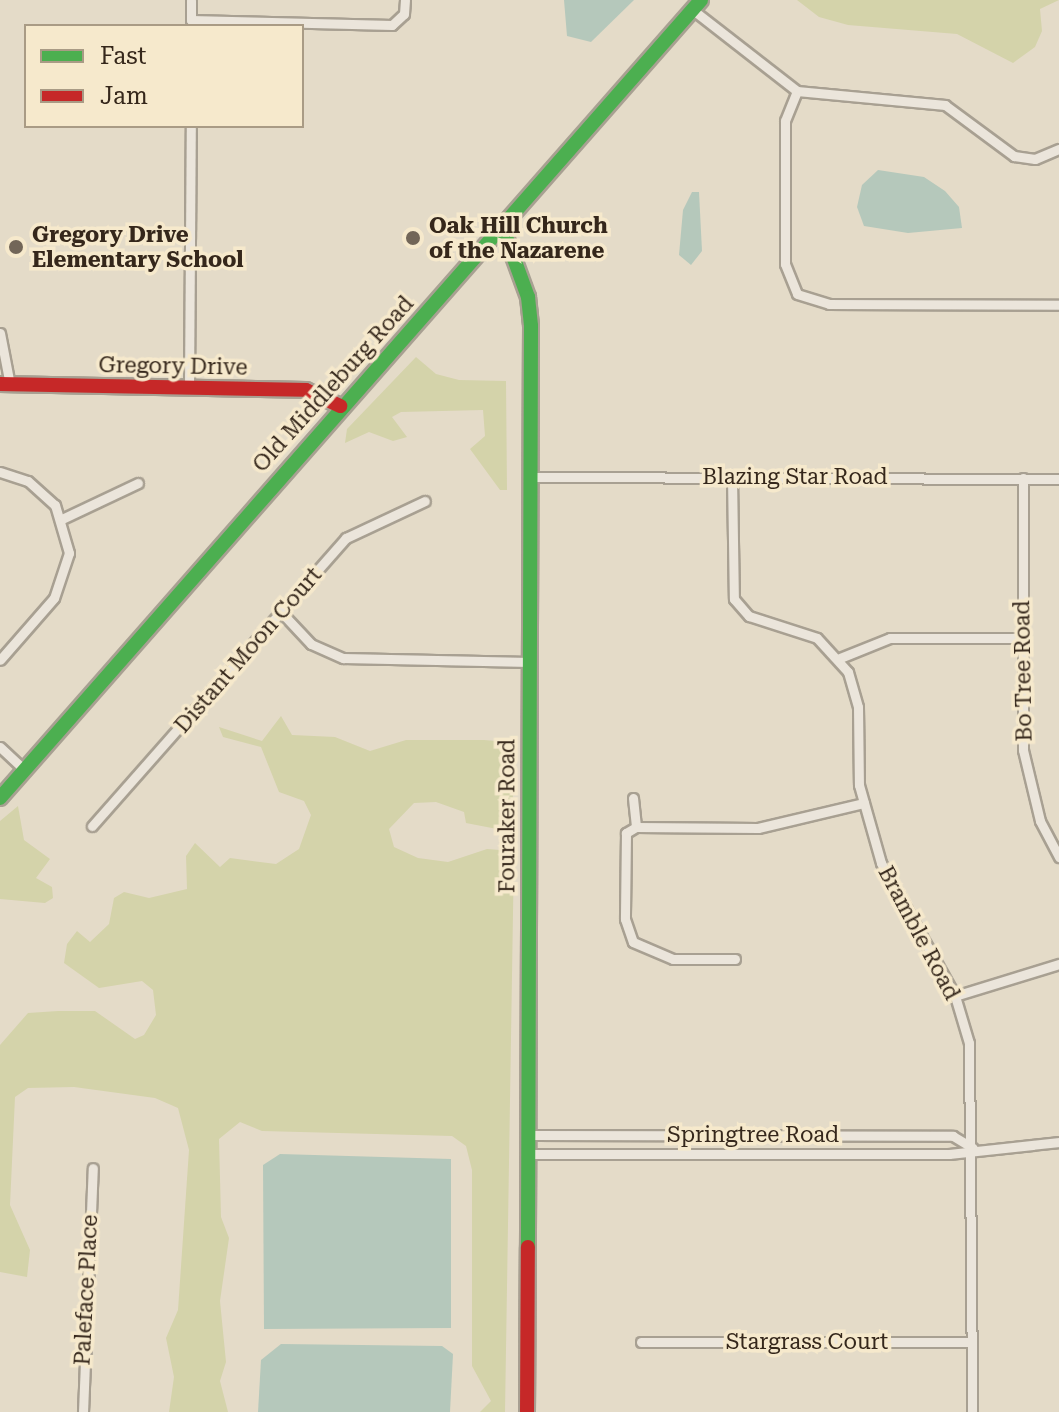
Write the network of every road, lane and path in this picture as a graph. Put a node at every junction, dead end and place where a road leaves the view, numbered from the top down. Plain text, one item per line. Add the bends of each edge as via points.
1 (191, 0) edge
2 (405, 0) edge
3 (697, 5) edge
4 (191, 23) edge
5 (292, 24) edge
6 (304, 24) edge
7 (797, 91) junction
8 (191, 128) edge
9 (1059, 149) edge
10 (502, 226) junction
11 (1059, 305) edge
12 (0, 333) edge
13 (5, 384) edge
14 (189, 387) junction
15 (341, 406) junction
16 (0, 472) edge
17 (531, 477) junction
18 (732, 477) junction
19 (1023, 478) junction
20 (1059, 479) edge
21 (138, 483) dead end
22 (425, 501) dead end
23 (62, 519) junction
24 (281, 612) junction
25 (1022, 638) junction
26 (840, 658) junction
27 (0, 660) edge
28 (530, 662) junction
29 (0, 747) edge
30 (25, 770) junction
31 (0, 798) edge
32 (633, 798) dead end
33 (864, 803) junction
34 (92, 826) dead end
35 (636, 827) junction
36 (1059, 857) edge
37 (735, 959) dead end
38 (1059, 964) edge
39 (955, 996) junction
40 (529, 1135) junction
41 (1059, 1142) edge
42 (973, 1148) junction
43 (529, 1154) junction
44 (93, 1168) dead end
45 (641, 1342) dead end
46 (972, 1342) junction
47 (83, 1412) edge
48 (527, 1412) edge
49 (972, 1412) edge

1 - 4 street
2 - 6 street via 404,14 392,25
3 - 7 street
3 - 10 main road, Old Middleburg Road
4 - 5 street
7 - 9 street via 945,105 1014,156 1035,159
7 - 11 street via 785,121 789,281 797,294 829,304
8 - 14 street
10 - 15 main road, Old Middleburg Road
10 - 17 main road, Fouraker Road via 528,297
12 - 13 street
13 - 14 main road, Gregory Drive
14 - 15 main road, Gregory Drive via 306,390 326,394
15 - 30 main road, Old Middleburg Road
16 - 23 street via 41,490
17 - 18 street, Blazing Star Road
17 - 28 main road, Fouraker Road
18 - 19 street, Blazing Star Road
18 - 26 street via 734,599 749,616 817,638
19 - 20 street, Blazing Star Road
19 - 25 street, Bo Tree Road
21 - 23 street
22 - 24 street, Distant Moon Court via 353,533
23 - 27 street via 69,553 61,587
24 - 28 street via 311,644 343,658
24 - 34 street, Distant Moon Court
25 - 26 street via 890,638
25 - 36 street, Bo Tree Road via 1026,763 1040,821
26 - 33 street, Bramble Road via 857,698
28 - 40 main road, Fouraker Road
29 - 30 street
30 - 31 main road, Old Middleburg Road
32 - 35 street
33 - 35 street via 758,828
33 - 39 street, Bramble Road via 900,904
35 - 37 street via 626,833 625,919 633,942 673,959
38 - 39 street
39 - 42 street, Bramble Road via 973,1069
40 - 42 street, Springtree Road via 953,1136
40 - 43 main road, Fouraker Road
41 - 42 street, Springtree Road
42 - 43 street, Springtree Road via 949,1154
42 - 46 street, Bramble Road
43 - 48 main road, Fouraker Road
44 - 47 street, Paleface Place
45 - 46 street, Stargrass Court
46 - 49 street, Bramble Road

